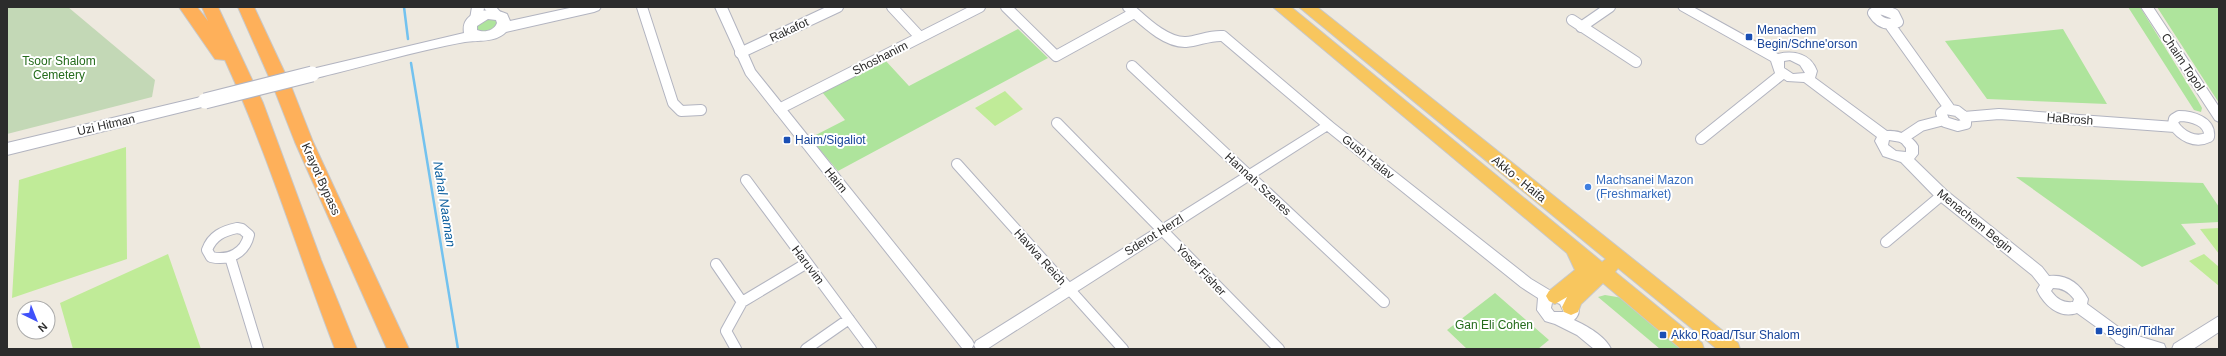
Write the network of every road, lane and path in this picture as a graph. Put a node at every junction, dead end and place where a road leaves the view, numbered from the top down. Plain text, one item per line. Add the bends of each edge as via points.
1 (187, 7) edge
2 (210, 7) edge
3 (246, 7) edge
4 (258, 7) edge
5 (557, 7) edge
6 (594, 7) edge
7 (721, 7) edge
8 (838, 7) edge
9 (892, 7) edge
10 (980, 7) edge
11 (1006, 7) edge
12 (1282, 7) edge
13 (1307, 7) edge
14 (1610, 7) edge
15 (1684, 7) edge
16 (2147, 7) edge
17 (641, 8) edge
18 (1871, 9) edge
19 (1891, 9) edge
20 (1131, 10) edge
21 (497, 16) edge
22 (1572, 20) dead end
23 (475, 22) edge
24 (1890, 25) junction
25 (1581, 27) junction
26 (920, 37) junction
27 (740, 53) junction
28 (1779, 60) junction
29 (1636, 62) dead end
30 (1132, 66) dead end
31 (1782, 74) junction
32 (1807, 78) junction
33 (282, 86) junction
34 (779, 109) junction
35 (1950, 109) junction
36 (701, 110) dead end
37 (1964, 116) junction
38 (2219, 117) edge
39 (1944, 120) junction
40 (1057, 123) dead end
41 (262, 125) junction
42 (1328, 125) junction
43 (2175, 128) junction
44 (2214, 132) edge
45 (1885, 136) junction
46 (1904, 138) junction
47 (1701, 139) dead end
48 (7, 149) edge
49 (1904, 157) junction
50 (957, 164) dead end
51 (1249, 175) junction
52 (746, 180) dead end
53 (1942, 195) junction
54 (1162, 230) junction
55 (1886, 242) dead end
56 (1571, 248) junction
57 (1609, 252) junction
58 (230, 257) dead end
59 (807, 263) junction
60 (716, 264) dead end
61 (1603, 274) junction
62 (2047, 284) junction
63 (1069, 289) junction
64 (1582, 292) junction
65 (1625, 293) junction
66 (1549, 299) junction
67 (742, 302) junction
68 (1384, 302) dead end
69 (2079, 306) junction
70 (1567, 314) junction
71 (849, 319) junction
72 (2219, 323) edge
73 (2132, 346) edge
74 (973, 347) edge
75 (2179, 348) edge
76 (258, 349) edge
77 (346, 349) edge
78 (398, 349) edge
79 (736, 349) edge
80 (806, 349) edge
81 (871, 349) edge
82 (1123, 349) edge
83 (1279, 349) edge
84 (1604, 349) edge
85 (1695, 349) edge
86 (1731, 349) edge
87 (2158, 349) edge

1 - 41 highway via 212,41
2 - 41 highway
3 - 33 highway, Krayot Bypass
4 - 33 highway
5 - 21 main road
6 - 21 main road
7 - 27 street, Haim
8 - 27 street, Rakafot
9 - 26 street
10 - 26 street, Shoshanim
11 - 20 street via 1056,56
12 - 56 highway, Akko - Haifa
13 - 57 highway, Akko - Haifa
14 - 25 street
15 - 28 street
16 - 38 street, Chaim Topol
17 - 36 street via 673,103 681,111
18 - 19 street
18 - 24 street via 1878,21
19 - 24 street via 1898,20 1896,24
20 - 42 street, Gush Halav via 1174,42 1186,42 1210,34 1223,36
21 - 23 main road via 486,14
21 - 23 main road via 488,36
22 - 25 street
23 - 48 main road, Uzi Hitman, bridge via 397,53
24 - 35 street
25 - 29 street
26 - 34 street, Shoshanim
27 - 34 street, Haim via 750,72
28 - 31 street via 1777,66
28 - 32 street via 1790,56 1802,60 1811,71
30 - 51 street, Hannah Szenes
31 - 32 street via 1797,80
31 - 47 street
32 - 45 street
33 - 78 highway, Krayot Bypass via 304,142
34 - 74 street, Haim
35 - 37 street
35 - 39 street via 1941,113
37 - 39 street via 1966,121 1962,126 1954,126
37 - 43 street, HaBrosh via 1999,114
39 - 46 street via 1921,126
40 - 54 street, Yosef Fisher
41 - 77 highway via 310,260
42 - 51 street, Sderot Herzl
42 - 66 street, Gush Halav
43 - 44 street via 2197,140 2208,138
43 - 44 street via 2174,119 2186,116 2200,121
45 - 46 street
45 - 49 street via 1881,141 1884,149 1894,156
46 - 49 street via 1913,150 1912,154
49 - 53 street, Menachem Begin
50 - 63 street, Haviva Reich
51 - 54 street, Sderot Herzl
51 - 68 street, Hannah Szenes
52 - 59 street, Haruvim
53 - 55 street
53 - 62 street, Menachem Begin via 2037,271
54 - 63 street, Sderot Herzl
54 - 83 street, Yosef Fisher
56 - 61 highway, Akko - Haifa
56 - 66 highway via 1582,262 1583,272 1575,282
57 - 61 highway via 1612,260
57 - 86 highway, Akko - Haifa
58 - 76 street
59 - 67 street
59 - 71 street, Haruvim
60 - 67 street
61 - 64 highway
61 - 65 highway, Akko - Haifa
62 - 69 street via 2060,282 2070,286 2081,299
62 - 69 street via 2044,290 2053,303 2070,309
63 - 74 street, Sderot Herzl
63 - 82 street, Haviva Reich
64 - 65 highway via 1599,286
64 - 70 highway
65 - 85 highway, Akko - Haifa
66 - 70 street via 1565,300
66 - 70 street via 1546,314
67 - 79 street via 726,331
69 - 73 street
70 - 84 street
71 - 80 street
71 - 81 street, Haruvim
72 - 75 main road
73 - 87 main road

